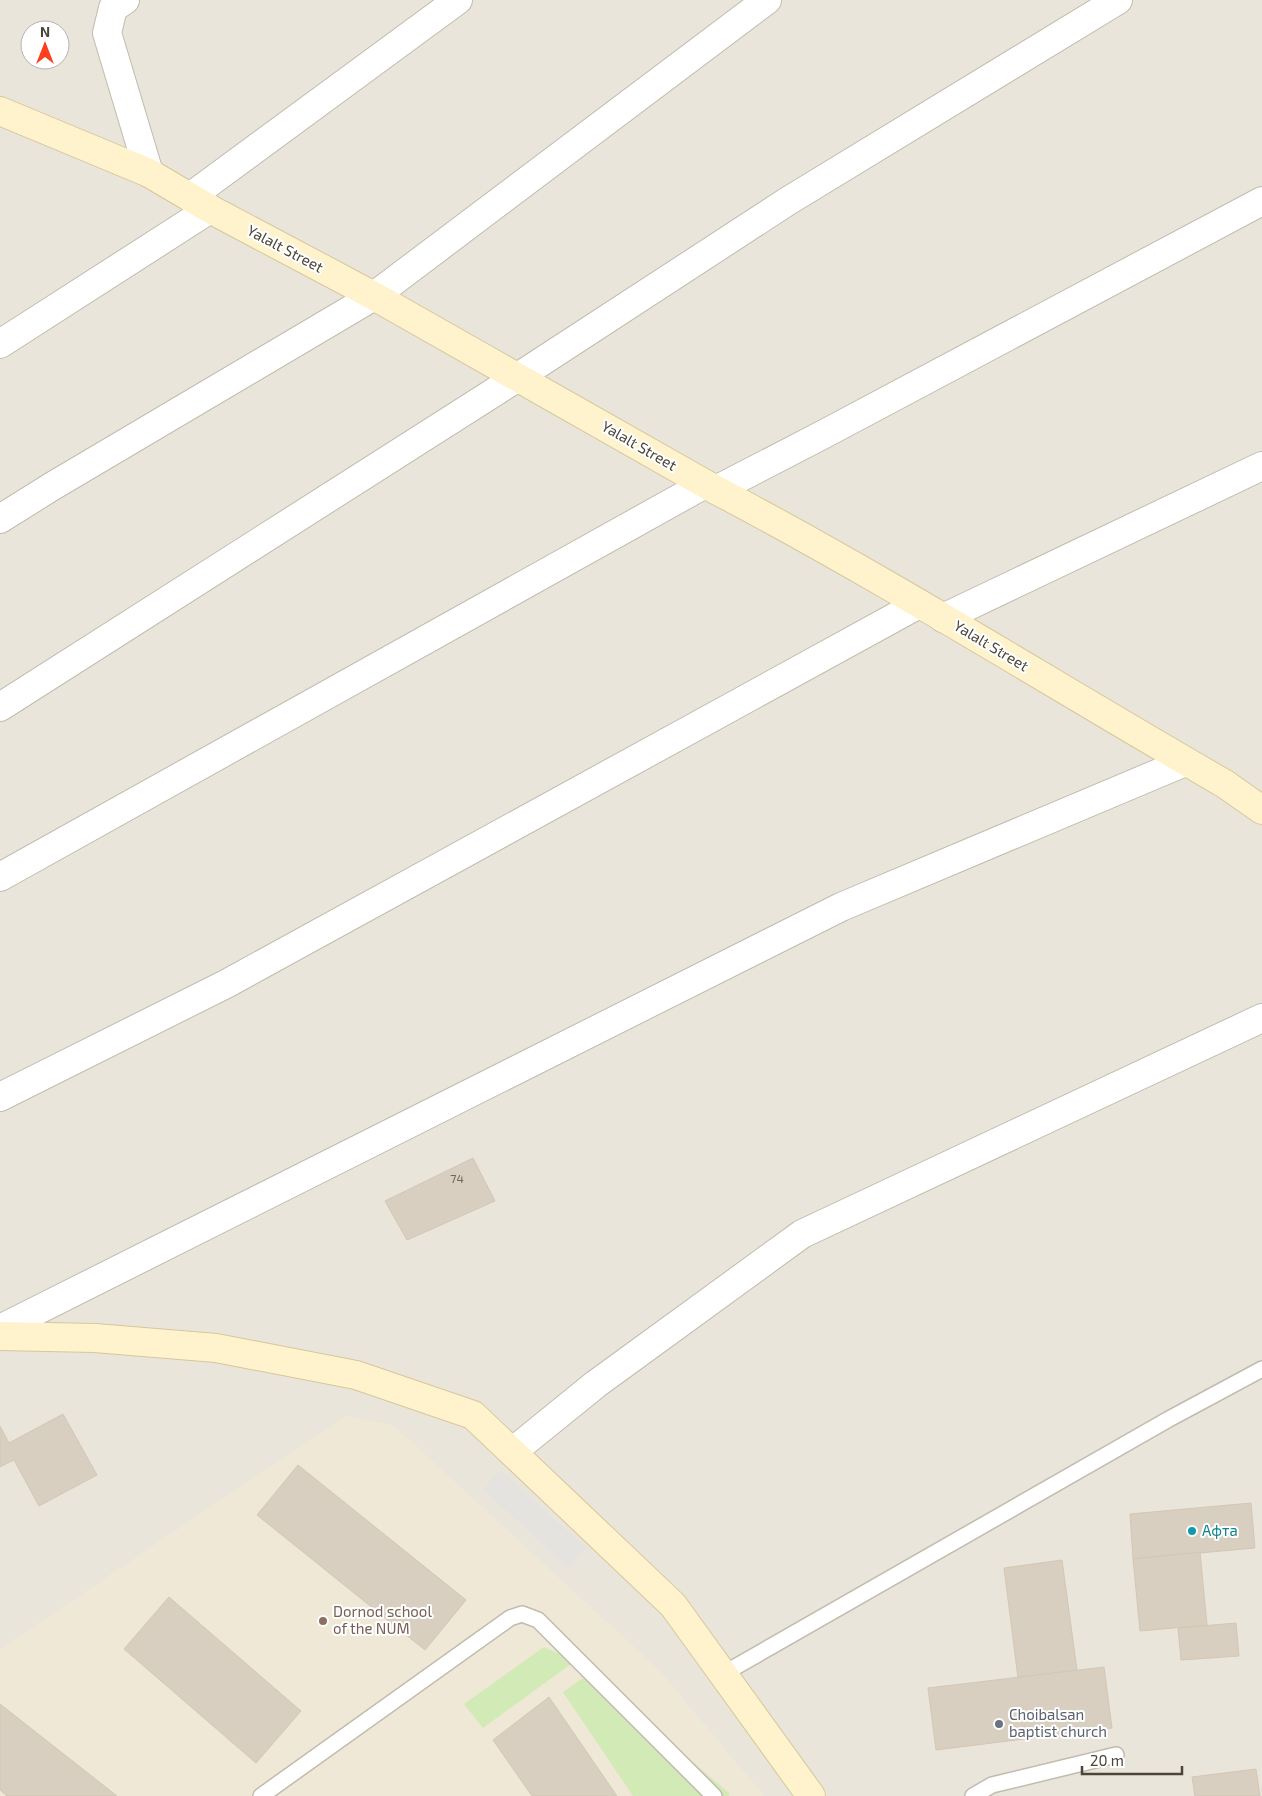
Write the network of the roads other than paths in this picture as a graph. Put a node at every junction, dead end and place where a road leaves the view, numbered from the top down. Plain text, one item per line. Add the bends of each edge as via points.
1 (125, 0) edge
2 (458, 0) edge
3 (767, 0) edge
4 (1118, 0) edge
5 (0, 111) edge
6 (149, 172) junction
7 (1262, 200) edge
8 (200, 203) junction
9 (374, 296) junction
10 (0, 344) edge
11 (518, 377) junction
12 (1262, 466) edge
13 (710, 487) junction
14 (0, 520) edge
15 (919, 604) junction
16 (942, 618) junction
17 (0, 707) edge
18 (1185, 762) junction
19 (1262, 810) edge
20 (0, 877) edge
21 (1262, 1018) edge
22 (0, 1097) edge
23 (0, 1329) edge
24 (0, 1336) edge
25 (1262, 1369) edge
26 (512, 1452) junction
27 (722, 1674) junction
28 (1116, 1755) dead end
29 (805, 1794) edge
30 (261, 1796) edge
31 (714, 1796) edge
32 (974, 1796) edge

1 - 6 street via 113,8 107,34
2 - 8 street
3 - 9 street
4 - 11 street via 788,201
5 - 6 street, Yalalt Street
6 - 8 street, Yalalt Street
7 - 13 street via 843,424
8 - 9 street, Yalalt Street
8 - 10 street
9 - 11 street, Yalalt Street
9 - 14 street
11 - 13 street, Yalalt Street
11 - 17 street
12 - 16 street
13 - 15 street, Yalalt Street
13 - 20 street
15 - 16 street, Yalalt Street
15 - 22 street via 226,984
16 - 18 street, Yalalt Street
18 - 19 street, Yalalt Street
18 - 23 street via 841,907
21 - 26 street via 802,1234 596,1384
24 - 26 street via 95,1338 216,1348 356,1375 473,1415
25 - 27 lane
26 - 27 street via 673,1605
27 - 29 street
28 - 32 lane via 992,1785
30 - 31 lane via 510,1618 522,1614 538,1620

